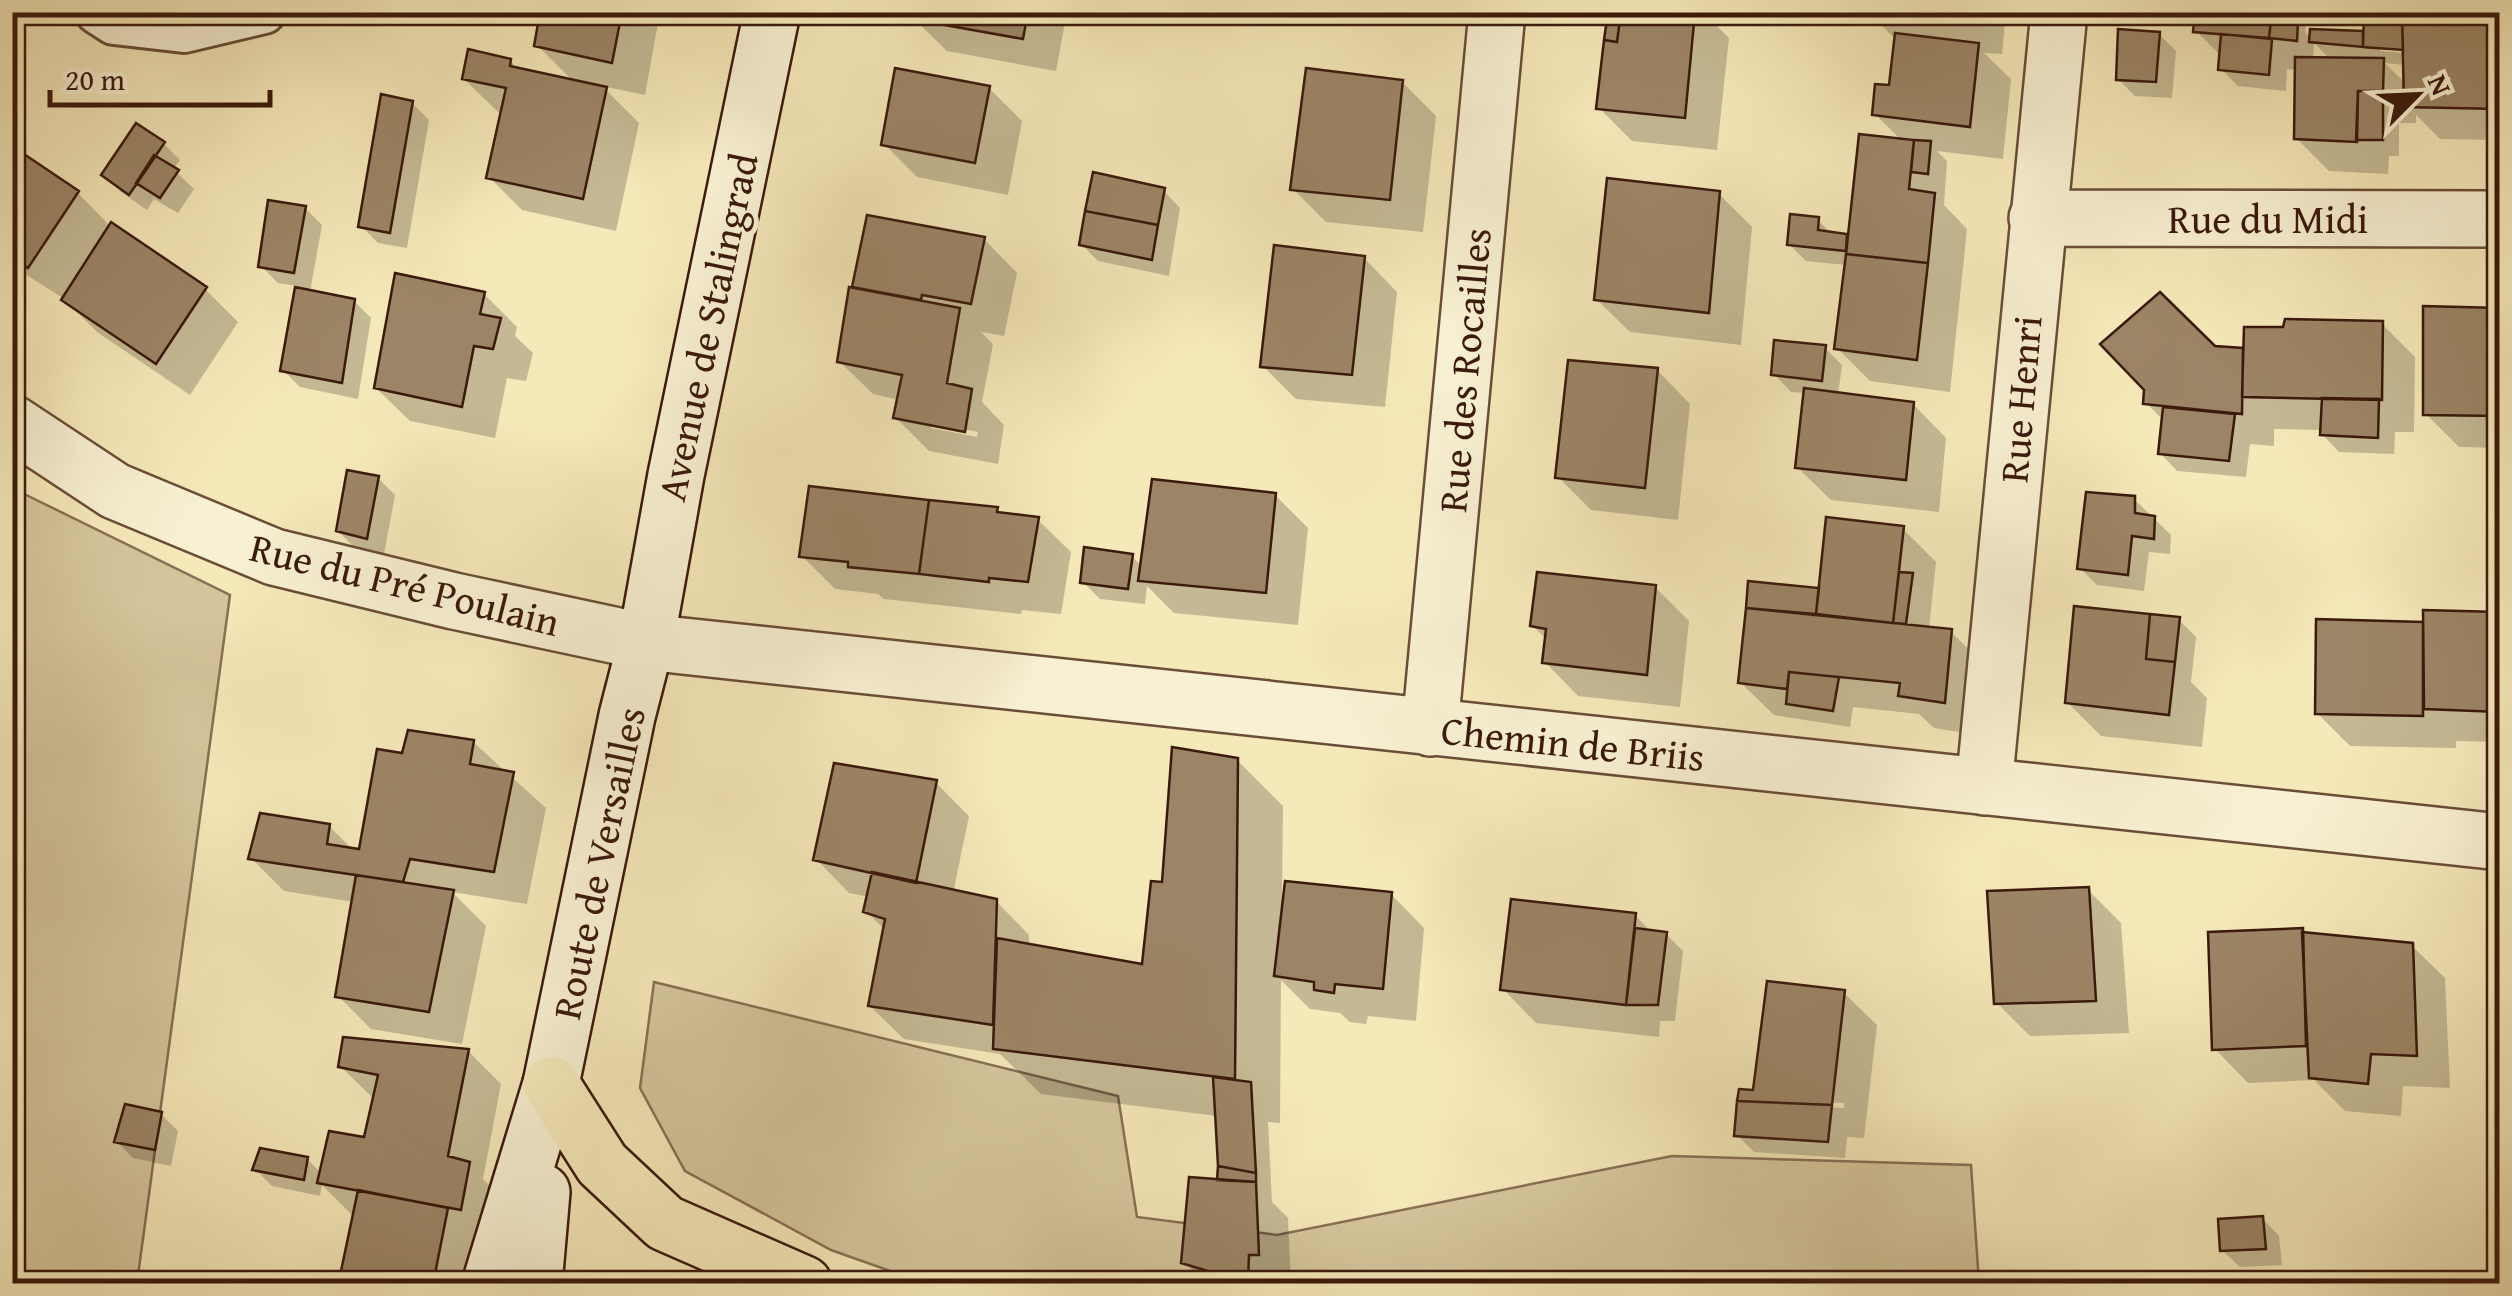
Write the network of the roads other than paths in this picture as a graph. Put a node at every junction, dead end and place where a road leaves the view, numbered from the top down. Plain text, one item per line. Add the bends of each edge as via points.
1 (97, 12) edge
2 (264, 12) edge
3 (772, 12) edge
4 (1497, 12) edge
5 (2059, 12) edge
6 (2038, 218) junction
7 (2500, 220) edge
8 (12, 423) edge
9 (646, 642) junction
10 (1430, 728) junction
11 (1984, 786) junction
12 (2500, 842) edge
13 (551, 1084) junction
14 (490, 1284) edge
15 (534, 1284) edge
16 (804, 1284) edge

1 - 2 lane via 114,23 184,31
3 - 9 street, Avenue de Stalingrad
4 - 10 street, Rue des Rocailles
5 - 6 street, Rue Henri
6 - 7 street, Rue du Midi
6 - 11 street, Rue Henri
8 - 9 street, Rue du Pré Poulain via 115,491 274,557
9 - 10 street, Chemin de Briis
9 - 13 street, Route de Versailles
10 - 11 street, Chemin de Briis
11 - 12 street, Chemin de Briis
13 - 14 street, Route de Versailles
13 - 15 street, Route de Versailles
13 - 16 main road via 602,1164 665,1223

